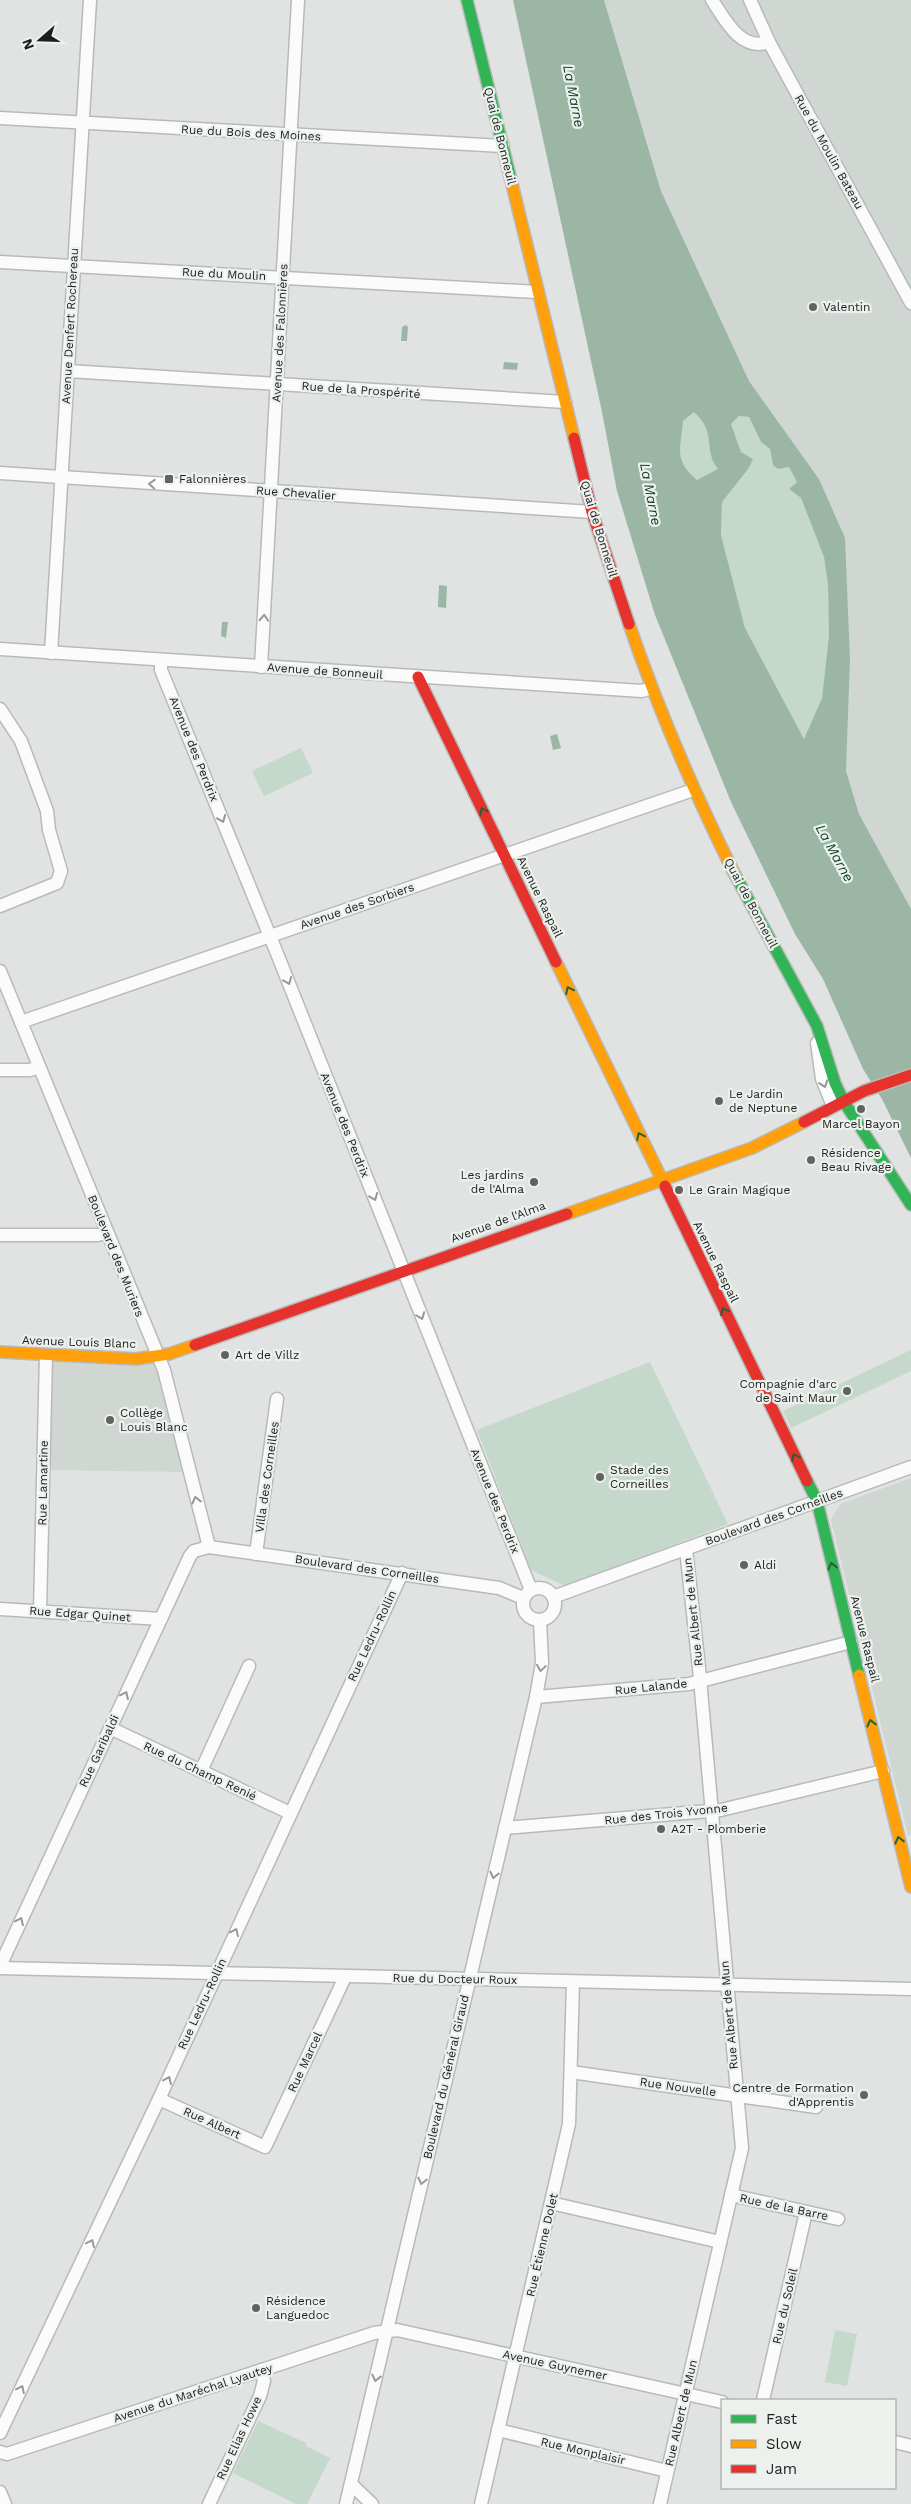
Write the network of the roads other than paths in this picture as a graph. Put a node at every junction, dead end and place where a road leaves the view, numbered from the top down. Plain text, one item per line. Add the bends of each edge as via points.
1 (90, 0) edge
2 (298, 0) edge
3 (468, 0) edge
4 (712, 0) edge
5 (750, 0) edge
6 (769, 42) junction
7 (0, 118) edge
8 (83, 123) junction
9 (291, 135) junction
10 (503, 146) junction
11 (0, 262) edge
12 (74, 267) junction
13 (284, 278) junction
14 (537, 292) junction
15 (911, 303) edge
16 (68, 371) junction
17 (277, 384) junction
18 (565, 402) junction
19 (0, 473) edge
20 (62, 478) junction
21 (271, 491) junction
22 (592, 512) junction
23 (0, 649) edge
24 (51, 653) junction
25 (161, 660) junction
26 (261, 666) junction
27 (418, 676) junction
28 (651, 688) junction
29 (0, 709) edge
30 (693, 790) junction
31 (504, 854) junction
32 (0, 906) edge
33 (270, 936) junction
34 (0, 971) edge
35 (21, 1022) junction
36 (817, 1026) joint
37 (39, 1067) junction
38 (0, 1070) edge
39 (911, 1075) edge
40 (838, 1103) junction
41 (841, 1121) dead end
42 (850, 1134) dead end
43 (876, 1153) junction
44 (661, 1180) junction
45 (911, 1206) edge
46 (106, 1233) junction
47 (0, 1235) edge
48 (403, 1271) junction
49 (0, 1352) edge
50 (46, 1355) junction
51 (157, 1356) junction
52 (277, 1400) dead end
53 (911, 1467) edge
54 (816, 1501) junction
55 (209, 1548) junction
56 (686, 1548) junction
57 (256, 1554) junction
58 (402, 1573) junction
59 (527, 1594) junction
60 (553, 1596) junction
61 (0, 1609) edge
62 (40, 1611) junction
63 (160, 1619) junction
64 (540, 1620) junction
65 (851, 1642) junction
66 (249, 1666) dead end
67 (699, 1680) junction
68 (536, 1697) junction
69 (110, 1728) junction
70 (201, 1771) junction
71 (883, 1771) junction
72 (711, 1811) junction
73 (290, 1813) junction
74 (505, 1828) junction
75 (908, 1862) edge
76 (911, 1887) edge
77 (0, 1967) edge
78 (216, 1974) junction
79 (345, 1977) junction
80 (468, 1980) junction
81 (573, 1982) junction
82 (726, 1985) junction
83 (911, 1989) edge
84 (571, 2072) junction
85 (736, 2096) junction
86 (159, 2099) junction
87 (816, 2107) dead end
88 (265, 2147) joint
89 (731, 2196) junction
90 (551, 2204) junction
91 (806, 2212) junction
92 (838, 2219) dead end
93 (720, 2242) junction
94 (387, 2331) junction
95 (516, 2356) junction
96 (262, 2370) junction
97 (685, 2394) junction
98 (763, 2399) edge
99 (721, 2402) edge
100 (498, 2430) junction
101 (0, 2433) edge
102 (896, 2442) edge
103 (911, 2446) edge
104 (0, 2452) edge
105 (668, 2471) junction
106 (351, 2484) junction
107 (0, 2492) edge
108 (5, 2504) edge
109 (209, 2504) edge
110 (346, 2504) edge
111 (372, 2504) edge
112 (481, 2504) edge
113 (660, 2504) edge

1 - 8 street, Avenue Denfert Rochereau
2 - 9 street, Avenue des Falonnières
3 - 10 street, Quai de Bonneuil
4 - 6 street via 738,36 758,45
5 - 6 street, Rue du Moulin Bateau
6 - 15 street, Rue du Moulin Bateau
7 - 8 street, Rue du Bois des Moines
8 - 9 street, Rue du Bois des Moines
8 - 12 street, Avenue Denfert Rochereau
9 - 10 street, Rue du Bois des Moines
9 - 13 street, Avenue des Falonnières
10 - 14 street, Quai de Bonneuil
11 - 12 street, Rue du Moulin
12 - 13 street, Rue du Moulin
12 - 16 street, Avenue Denfert Rochereau
13 - 14 street, Rue du Moulin
13 - 17 street, Avenue des Falonnières
14 - 18 street, Quai de Bonneuil
16 - 17 street, Rue de la Prospérité
16 - 20 street, Avenue Denfert Rochereau
17 - 18 street, Rue de la Prospérité
17 - 21 street, Avenue des Falonnières
18 - 22 street, Quai de Bonneuil
19 - 20 street, Rue Chevalier
21 -> 20 street, Rue Chevalier
20 - 24 street, Avenue Denfert Rochereau
21 - 22 street, Rue Chevalier
26 -> 21 street, Avenue des Falonnières
22 - 28 street, Quai de Bonneuil
23 - 24 street, Avenue de Bonneuil
24 - 25 street, Avenue de Bonneuil
25 - 26 street, Avenue de Bonneuil
25 -> 33 street, Avenue des Perdrix via 161,670
26 - 27 street, Avenue de Bonneuil
27 - 28 street, Avenue de Bonneuil via 642,691
31 -> 27 street, Avenue Raspail
28 - 30 street, Quai de Bonneuil
29 - 32 street via 21,741 44,802 54,854 61,871 57,883
30 - 31 street, Avenue des Sorbiers
30 - 36 street, Quai de Bonneuil via 750,905
31 - 33 street, Avenue des Sorbiers
44 -> 31 street, Avenue Raspail
33 - 35 street, Avenue des Sorbiers
33 -> 48 street, Avenue des Perdrix
34 - 35 street, Boulevard des Muriers
35 - 37 street, Boulevard des Muriers
36 - 40 street, Quai de Bonneuil via 822,1079
37 - 38 street
37 - 46 street, Boulevard des Muriers
39 - 40 street, Avenue de l'Alma
40 - 41 street, Quai de Bonneuil
40 - 43 street, Quai de Bonneuil
40 - 44 street, Avenue de l'Alma via 752,1148
42 - 43 street, Quai de Bonneuil
43 - 45 street, Quai de Bonneuil
44 - 48 street, Avenue de l'Alma
54 -> 44 street, Avenue Raspail
46 - 47 street
46 - 51 street, Boulevard des Muriers
48 - 51 street, Avenue de l'Alma
48 -> 59 street, Avenue des Perdrix
49 - 50 street, Avenue Louis Blanc
50 - 51 street, Avenue Louis Blanc via 136,1359
50 - 62 street, Rue Lamartine
55 -> 51 street, Boulevard des Muriers via 164,1370
52 - 57 street, Villa des Corneilles
53 - 54 street, Boulevard des Corneilles
54 - 56 street, Boulevard des Corneilles
65 -> 54 street, Avenue Raspail
55 - 57 street, Boulevard des Corneilles
55 - 63 street, Rue Garibaldi via 194,1551 190,1556
56 - 60 street, Boulevard des Corneilles
56 - 67 street, Rue Albert de Mun
57 - 58 street, Boulevard des Corneilles
58 - 59 street, Boulevard des Corneilles
58 - 73 street, Rue Ledru-Rollin
59 - 60 street via 545,1590
59 - 64 street via 526,1614
60 - 64 street via 552,1612
61 - 62 street, Rue Edgar Quinet
62 - 63 street, Rue Edgar Quinet
69 -> 63 street, Rue Garibaldi
64 -> 68 street, Boulevard du Général Giraud via 542,1664
65 - 67 street, Rue Lalande
71 -> 65 street, Avenue Raspail
66 - 70 street
67 - 68 street, Rue Lalande via 689,1684
67 - 72 street, Rue Albert de Mun
68 - 74 street, Boulevard du Général Giraud
69 - 70 street, Rue du Champ Renié
77 -> 69 street, Rue Garibaldi
70 - 73 street, Rue du Champ Renié
71 - 72 street, Rue des Trois Yvonne
75 -> 71 street, Avenue Raspail
72 - 74 street, Rue des Trois Yvonne
72 - 82 street, Rue Albert de Mun
78 -> 73 street, Rue Ledru-Rollin
74 -> 80 street, Boulevard du Général Giraud
75 - 76 street, Avenue Raspail
77 - 78 street, Rue du Docteur Roux
78 - 79 street, Rue du Docteur Roux
86 -> 78 street, Rue Ledru-Rollin
79 - 80 street, Rue du Docteur Roux
79 - 88 street, Rue Marcel
80 - 81 street, Rue du Docteur Roux
80 -> 94 street, Boulevard du Général Giraud
81 - 82 street, Rue du Docteur Roux
81 - 84 street, Rue Étienne Dolet
82 - 83 street, Rue du Docteur Roux
82 - 85 street, Rue Albert de Mun
84 - 85 street, Rue Nouvelle
84 - 90 street, Rue Étienne Dolet via 570,2124
85 - 87 street, Rue Nouvelle
85 - 89 street, Rue Albert de Mun via 742,2148
86 - 88 street, Rue Albert
101 -> 86 street, Rue Ledru-Rollin
89 - 91 street, Rue de la Barre
89 - 93 street, Rue Albert de Mun
90 - 93 street
90 - 95 street, Rue Étienne Dolet
91 - 92 street, Rue de la Barre
91 - 98 street, Rue du Soleil
93 - 97 street, Rue Albert de Mun
94 - 95 street, Avenue Guynemer via 397,2330
94 - 96 street, Avenue du Maréchal Lyautey
94 -> 106 street, Boulevard du Général Giraud
95 - 97 street, Avenue Guynemer
95 - 100 street, Rue Étienne Dolet
96 - 104 street, Avenue du Maréchal Lyautey via 7,2454
96 - 109 street, Rue Elias Howe via 264,2381 260,2396
97 - 99 street, Avenue Guynemer
97 - 105 street, Rue Albert de Mun
100 - 105 street, Rue Monplaisir
100 - 112 street, Rue Étienne Dolet
102 - 103 street
105 - 113 street, Rue Albert de Mun
106 - 110 street, Boulevard du Général Giraud
106 - 111 street
107 - 108 street

